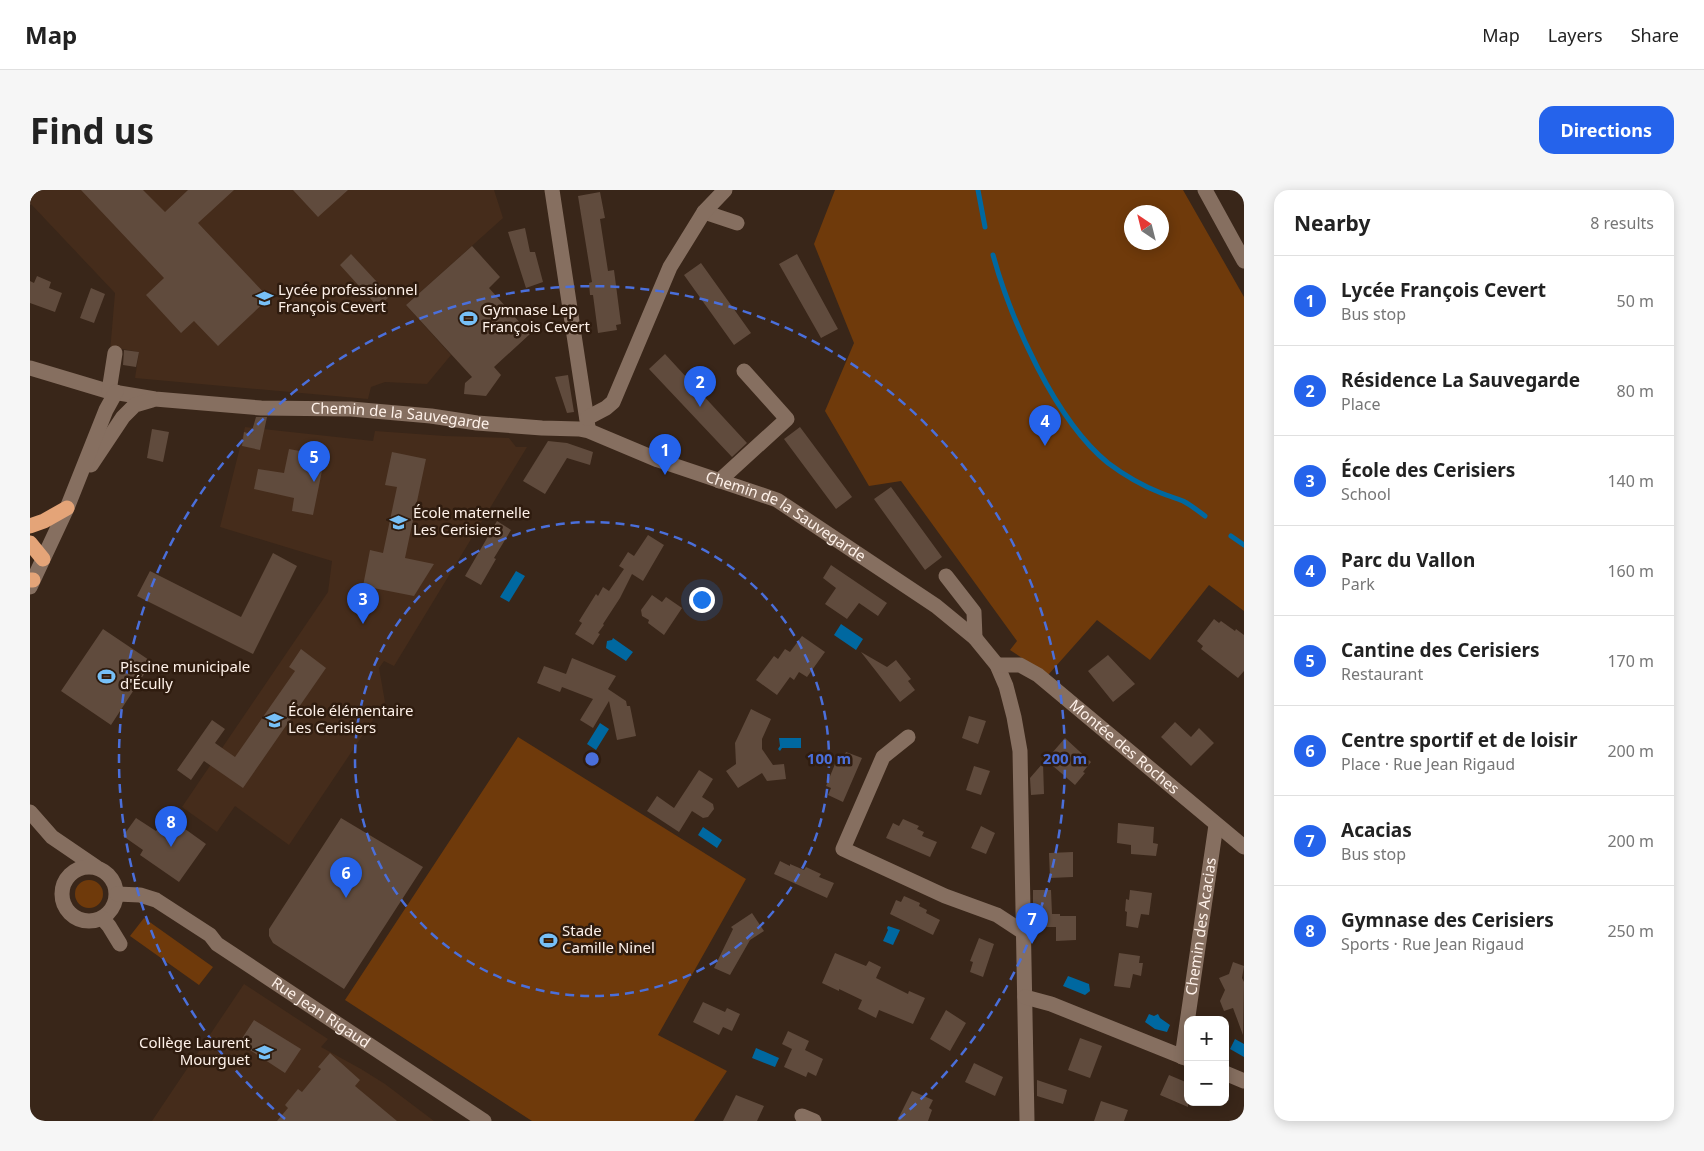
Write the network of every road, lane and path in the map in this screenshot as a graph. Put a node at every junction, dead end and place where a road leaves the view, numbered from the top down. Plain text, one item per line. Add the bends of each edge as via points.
1 (552, 190) edge
2 (725, 190) edge
3 (1205, 190) edge
4 (704, 212) junction
5 (738, 223) dead end
6 (1244, 260) edge
7 (115, 353) dead end
8 (30, 368) edge
9 (744, 371) dead end
10 (112, 392) junction
11 (155, 399) junction
12 (588, 425) junction
13 (718, 480) junction
14 (67, 508) junction
15 (30, 526) edge
16 (30, 543) edge
17 (43, 559) junction
18 (946, 576) dead end
19 (31, 582) edge
20 (975, 638) junction
21 (997, 665) junction
22 (908, 737) dead end
23 (30, 812) edge
24 (1216, 825) junction
25 (52, 836) junction
26 (1244, 847) edge
27 (96, 867) junction
28 (68, 876) junction
29 (116, 894) junction
30 (102, 918) junction
31 (1023, 932) junction
32 (120, 944) dead end
33 (1025, 997) junction
34 (1191, 1016) edge
35 (1184, 1058) edge
36 (1229, 1075) edge
37 (1244, 1081) edge
38 (445, 1096) junction
39 (464, 1119) edge
40 (484, 1121) edge
41 (1027, 1121) edge

1 - 12 street
2 - 4 street
3 - 6 street
4 - 5 street
4 - 12 street via 670,267 612,402
7 - 10 street
8 - 10 street, Chemin de la Sauvegarde
9 - 13 street via 787,419
10 - 11 street, Chemin de la Sauvegarde
10 - 14 street
11 - 12 street, Chemin de la Sauvegarde via 261,408 351,409 477,423
11 - 14 street via 135,405 122,417
12 - 13 street, Chemin de la Sauvegarde via 650,457
13 - 20 street, Chemin de la Sauvegarde via 777,500 936,606
14 - 15 highway
14 - 17 street
16 - 17 highway
17 - 19 street
18 - 20 street via 974,612
20 - 21 street, Chemin de la Sauvegarde
21 - 24 street, Montée des Roches via 1020,665 1038,675
21 - 31 street, Chemin de la Sauvegarde via 1006,686 1020,751
22 - 31 street via 883,756 843,849 944,896 997,915
23 - 25 street
24 - 26 street, Montée des Roches
24 - 34 street, Chemin des Acacias
25 - 27 street
25 - 28 street via 66,860
27 - 28 street via 80,867
27 - 29 street via 114,881
28 - 30 street via 61,890 68,912 80,920
29 - 30 street via 109,913
29 - 38 street, Rue Jean Rigaud via 140,895 161,902 210,935 217,944
30 - 32 street
31 - 33 street, Chemin de la Sauvegarde
33 - 35 street, Chemin des Acacias via 1051,1004
33 - 41 street, Chemin de la Sauvegarde
36 - 37 street
38 - 39 street
38 - 40 street, Rue Jean Rigaud

